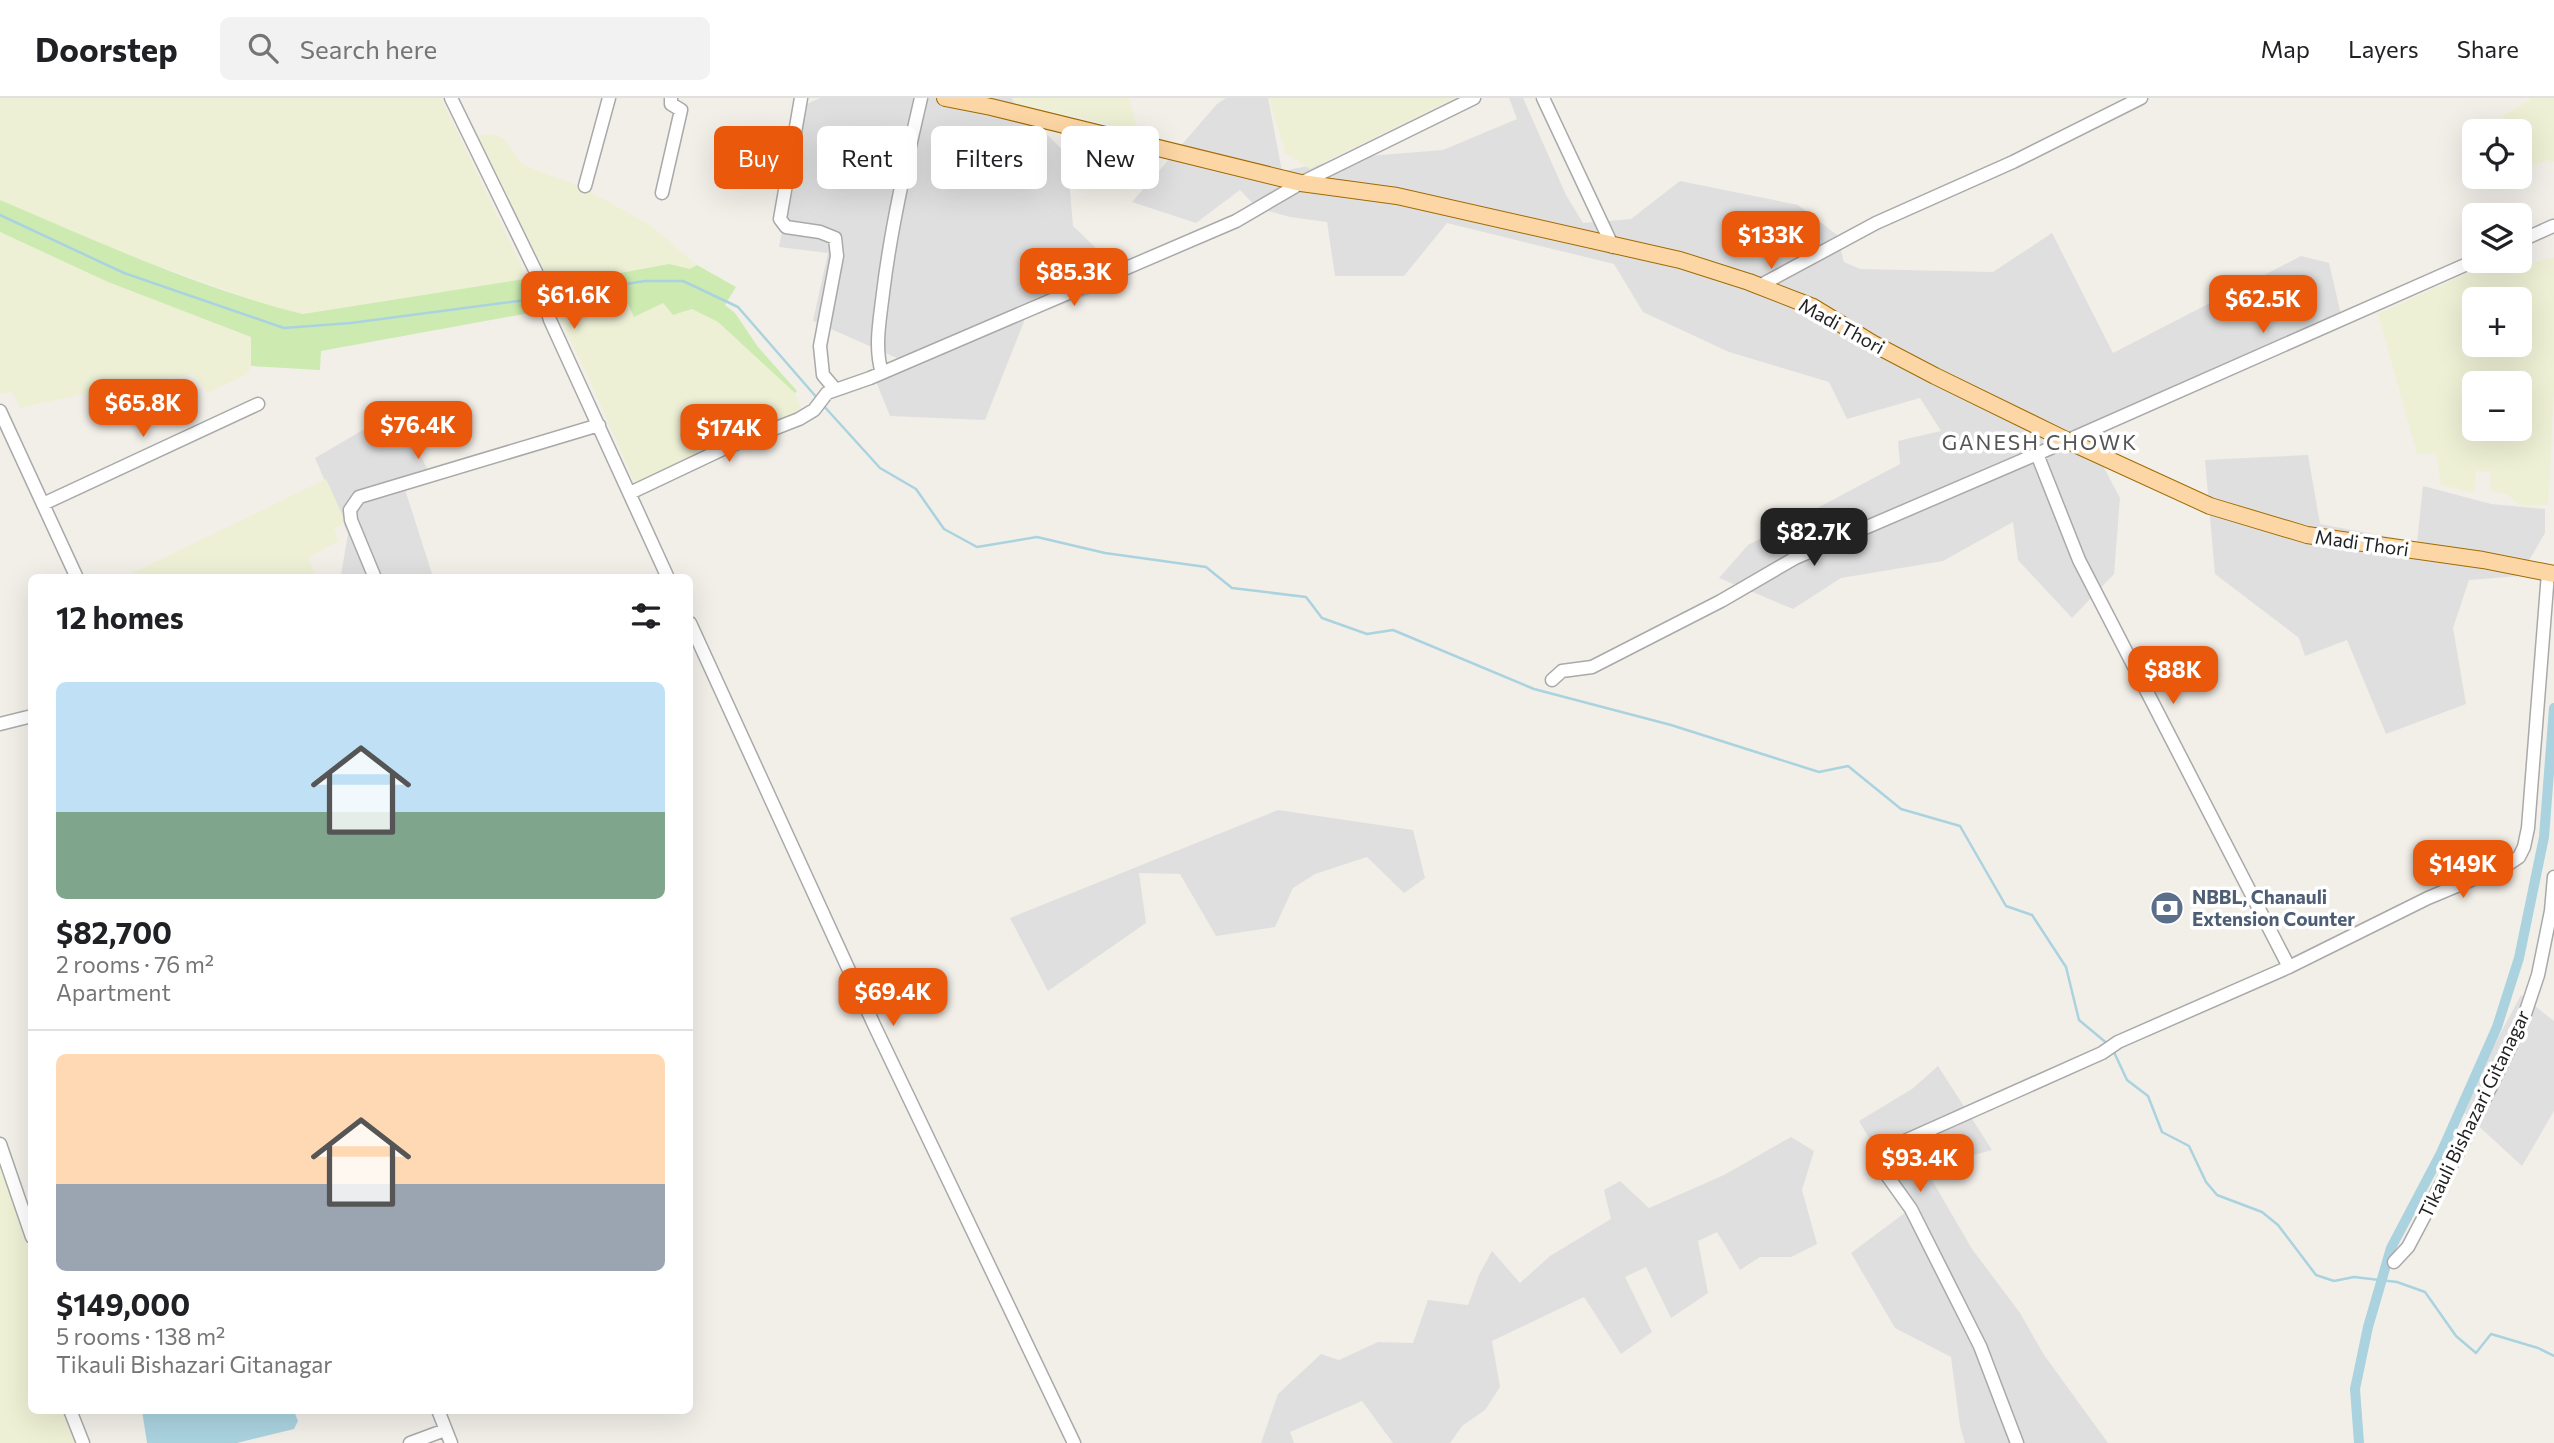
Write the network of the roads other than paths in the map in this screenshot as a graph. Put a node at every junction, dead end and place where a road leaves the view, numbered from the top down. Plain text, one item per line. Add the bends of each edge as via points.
1 (451, 98) edge
2 (609, 98) edge
3 (671, 98) edge
4 (801, 98) edge
5 (921, 98) edge
6 (945, 98) edge
7 (1474, 98) edge
8 (1543, 98) edge
9 (2141, 98) edge
10 (1301, 184) junction
11 (585, 186) dead end
12 (662, 193) dead end
13 (2553, 226) edge
14 (2532, 236) edge
15 (1613, 247) junction
16 (2462, 266) edge
17 (1759, 286) junction
18 (882, 373) junction
19 (831, 391) junction
20 (258, 404) dead end
21 (0, 411) edge
22 (598, 425) junction
23 (2066, 440) junction
24 (2037, 454) junction
25 (630, 493) junction
26 (43, 504) junction
27 (2551, 573) edge
28 (75, 574) edge
29 (373, 574) edge
30 (666, 574) edge
31 (693, 630) edge
32 (1552, 680) dead end
33 (28, 717) edge
34 (0, 724) edge
35 (2554, 877) edge
36 (2289, 967) junction
37 (0, 1144) edge
38 (28, 1225) edge
39 (2394, 1262) dead end
40 (72, 1414) edge
41 (439, 1414) edge
42 (445, 1430) junction
43 (83, 1443) edge
44 (410, 1443) edge
45 (451, 1443) edge
46 (1074, 1443) edge
47 (2017, 1443) edge

1 - 22 street via 536,272 550,320
2 - 11 street
3 - 12 street via 671,104 681,110
4 - 19 street via 780,219 786,227 820,232 837,241 820,346 823,375
5 - 18 street via 889,239 878,337
6 - 10 main road, Madi Thori
7 - 10 street
8 - 15 street
9 - 17 street via 1876,223
10 - 15 main road, Madi Thori via 1397,196
10 - 18 street via 1236,221
13 - 14 street
15 - 17 main road, Madi Thori via 1680,260
16 - 23 street
17 - 23 main road, Madi Thori via 1813,307 1872,343
18 - 19 street
19 - 25 street via 799,419
20 - 26 street
21 - 26 street
22 - 25 street
22 - 29 street via 359,497 350,510 351,520
23 - 24 street
23 - 27 main road, Madi Thori via 2210,506 2307,535
24 - 32 street via 1795,558 1592,667 1562,671
24 - 36 street via 2079,560
25 - 30 street
26 - 28 street
27 - 36 street via 2528,828 2519,857
31 - 46 street via 874,1027
33 - 34 street
35 - 39 street, Tikauli Bishazari Gitanagar via 2538,975 2522,1023 2409,1247
36 - 47 street via 1880,1152 1881,1167 1910,1209 1980,1346
37 - 38 street
40 - 43 street
41 - 42 street
42 - 44 street
42 - 45 street

